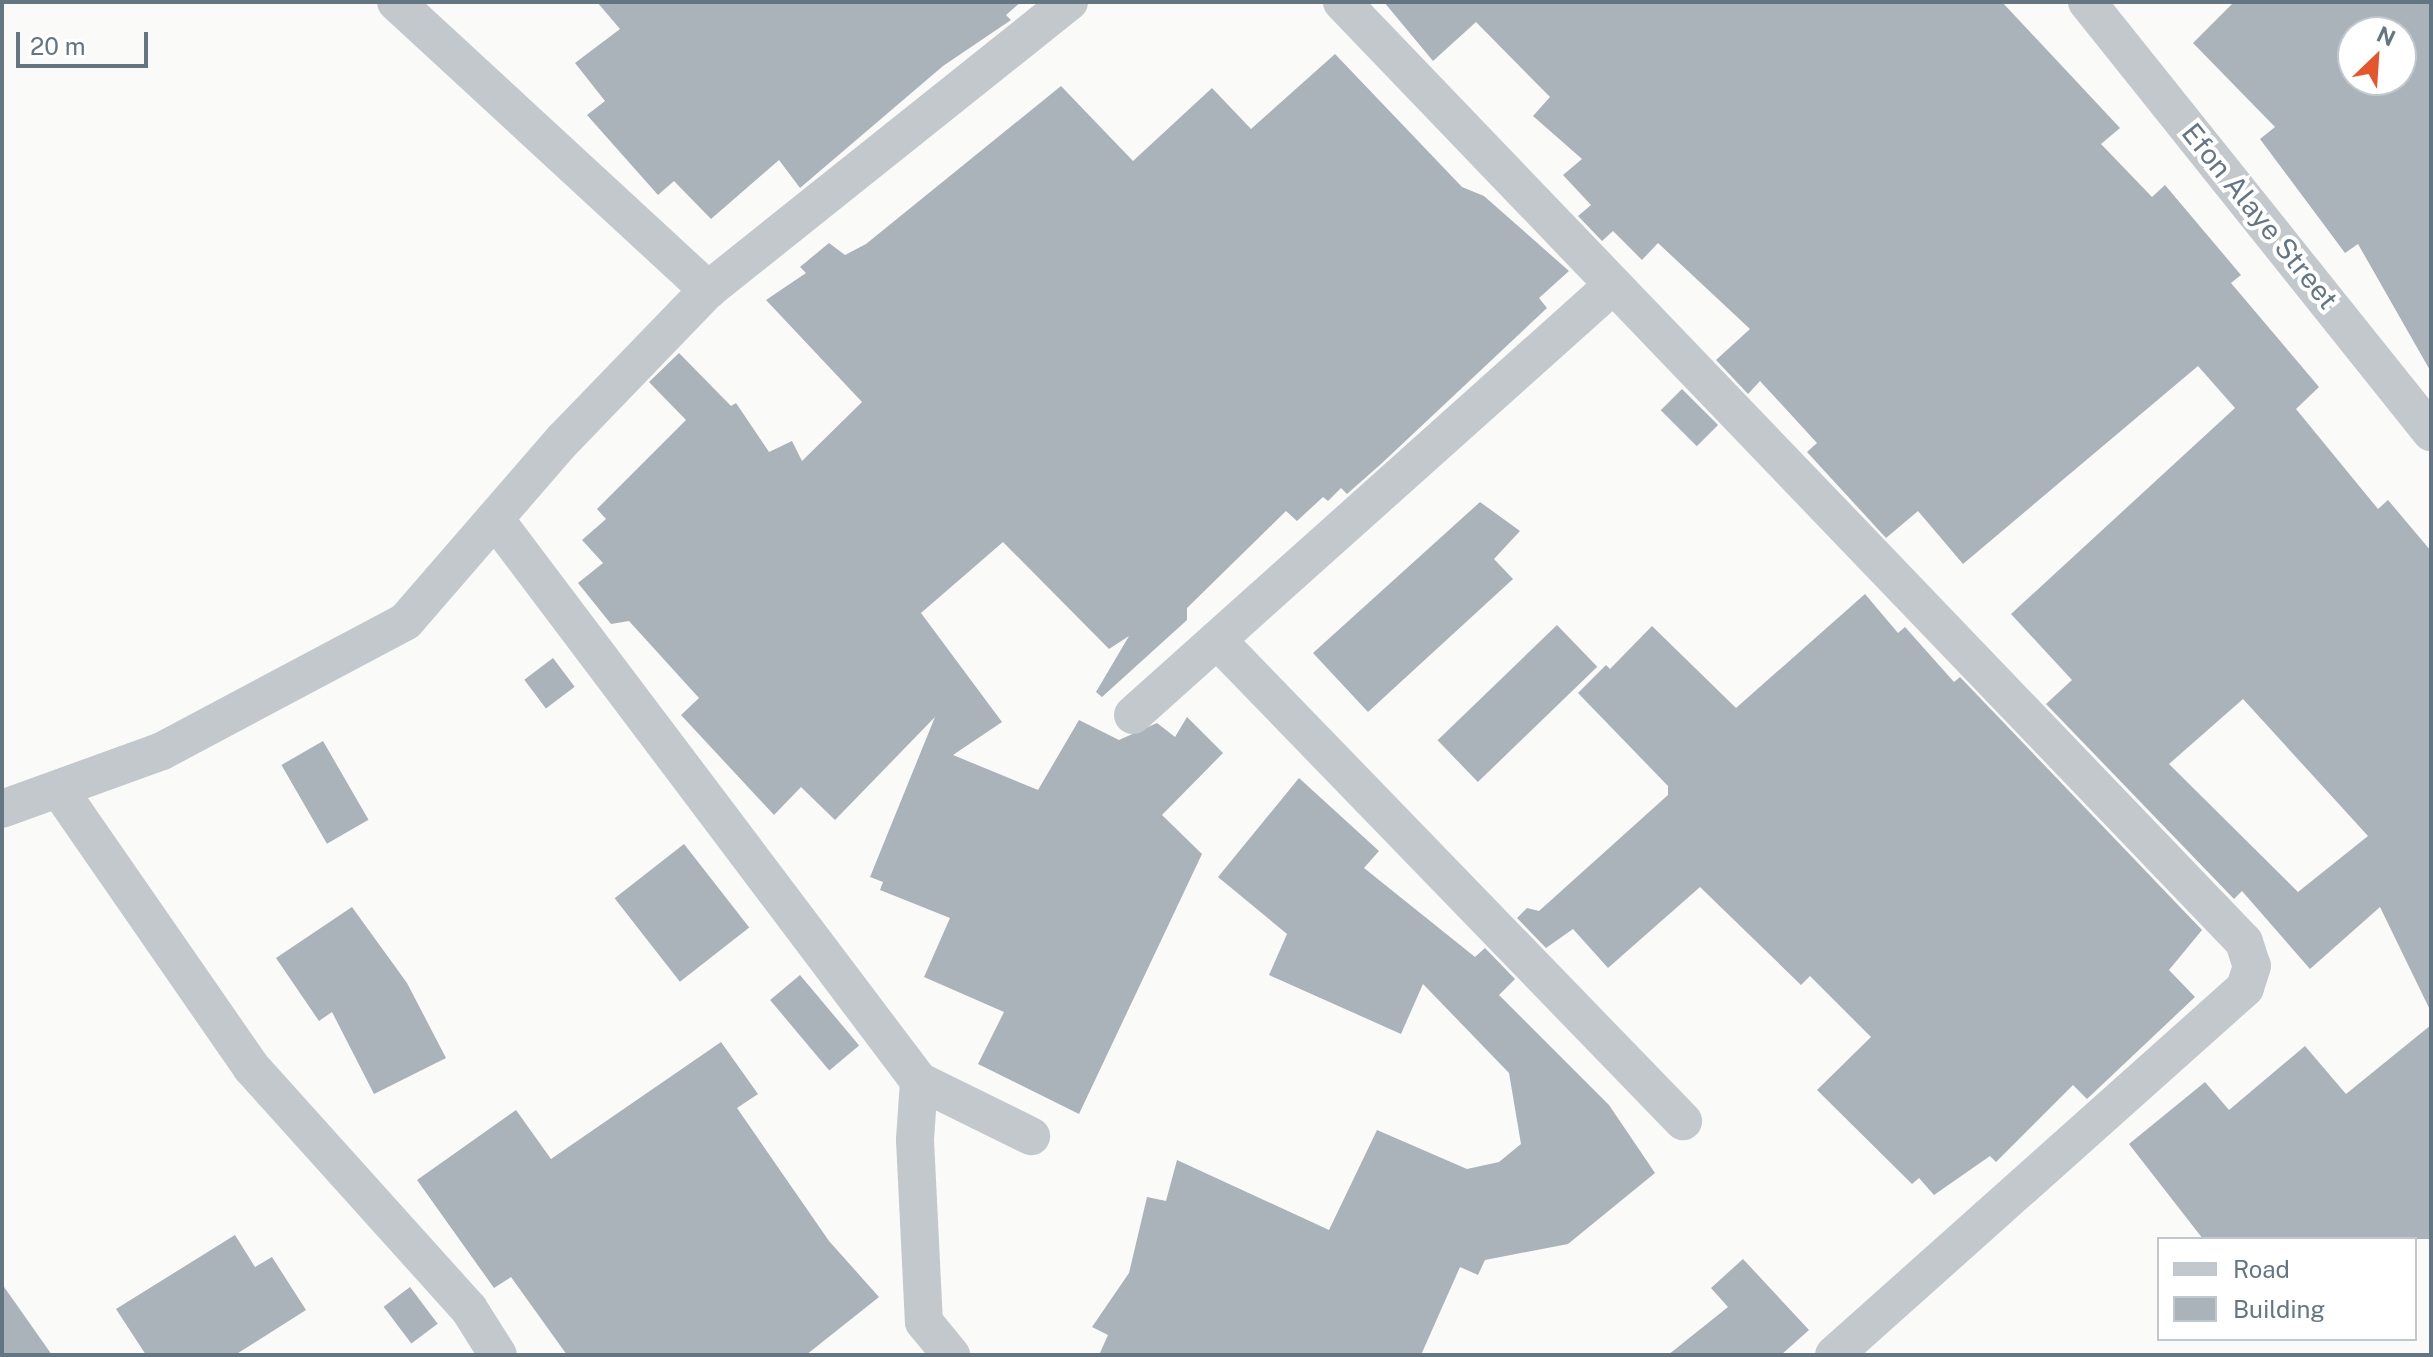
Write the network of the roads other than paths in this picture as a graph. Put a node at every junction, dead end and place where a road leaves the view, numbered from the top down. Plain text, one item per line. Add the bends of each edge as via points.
1 (396, 2) edge
2 (1069, 2) edge
3 (1342, 2) edge
4 (2087, 2) edge
5 (1611, 287) junction
6 (708, 290) junction
7 (2431, 432) edge
8 (495, 519) junction
9 (1217, 640) junction
10 (1133, 715) dead end
11 (60, 791) junction
12 (2, 809) edge
13 (919, 1081) junction
14 (1683, 1121) dead end
15 (1031, 1136) dead end
16 (498, 1355) edge
17 (951, 1355) edge
18 (1834, 1355) edge

1 - 6 street
2 - 6 street
3 - 5 street
4 - 7 street, Efon Alaye Street
5 - 9 street
5 - 18 street via 2244,942 2252,966 2245,988
6 - 8 street
8 - 11 street via 406,621 162,751
8 - 13 street
9 - 10 street
9 - 14 street
11 - 12 street
11 - 16 street via 251,1067 469,1309
13 - 15 street
13 - 17 street via 915,1140 924,1322

